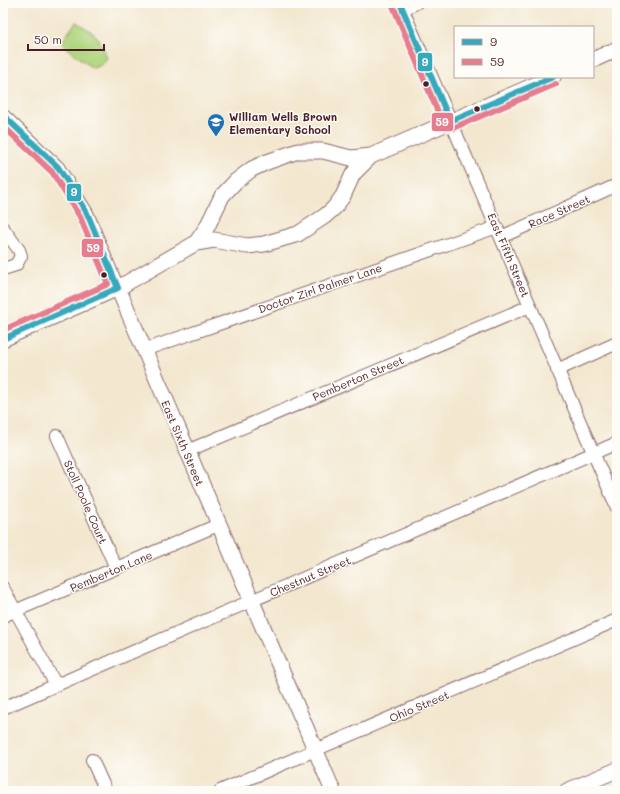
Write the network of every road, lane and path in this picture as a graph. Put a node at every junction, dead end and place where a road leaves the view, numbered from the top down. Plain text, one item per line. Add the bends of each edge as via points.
1 (416, 3) edge
2 (401, 6) edge
3 (617, 49) edge
4 (594, 60) edge
5 (551, 78) edge
6 (4, 120) edge
7 (450, 121) junction
8 (336, 154) junction
9 (371, 156) junction
10 (348, 184) junction
11 (617, 185) edge
12 (212, 217) junction
13 (3, 228) edge
14 (499, 232) junction
15 (229, 242) junction
16 (196, 243) junction
17 (3, 269) edge
18 (118, 288) junction
19 (530, 306) junction
20 (4, 335) edge
21 (617, 343) edge
22 (144, 350) junction
23 (558, 370) junction
24 (57, 436) dead end
25 (617, 443) edge
26 (186, 451) junction
27 (594, 454) junction
28 (617, 508) edge
29 (218, 525) junction
30 (116, 568) junction
31 (3, 588) edge
32 (251, 601) junction
33 (15, 611) junction
34 (3, 616) edge
35 (617, 620) edge
36 (56, 685) junction
37 (3, 708) edge
38 (315, 750) junction
39 (92, 760) dead end
40 (617, 770) edge
41 (106, 791) edge
42 (220, 791) edge
43 (333, 791) edge
44 (567, 791) edge

1 - 2 street
2 - 7 street, East Fifth Street
3 - 4 street
5 - 7 street
6 - 18 street, East Sixth Street via 58,167 87,213
7 - 9 street
7 - 14 street, East Fifth Street
8 - 9 street via 351,158
8 - 10 street via 346,162 349,171
8 - 12 street via 298,151 252,169 222,196
9 - 10 street via 353,174
10 - 15 street via 334,208 298,234 247,246
11 - 14 street, Race Street
12 - 15 street via 213,226 218,234
12 - 16 street
13 - 17 street via 21,256 16,265
14 - 19 street, East Fifth Street
14 - 22 street, Doctor Zirl Palmer Lane
15 - 16 street via 214,240
16 - 18 street
18 - 20 street
18 - 22 street, East Sixth Street
19 - 23 street, East Fifth Street
19 - 26 street, Pemberton Street
21 - 23 street
22 - 26 street, East Sixth Street
23 - 27 street, East Fifth Street
24 - 30 street, Stoll Poole Court
25 - 27 street, Chestnut Street
26 - 29 street, East Sixth Street
27 - 28 street, East Fifth Street
27 - 32 street, Chestnut Street
29 - 30 street, Pemberton Lane
29 - 32 street, East Sixth Street
30 - 33 street, Pemberton Lane
31 - 33 street
32 - 36 street, Chestnut Street
32 - 38 street, East Sixth Street
33 - 34 street, Pemberton Lane
33 - 36 street
35 - 38 street, Ohio Street
36 - 37 street, Chestnut Street
38 - 42 street, Ohio Street
38 - 43 street, East Sixth Street
39 - 41 street
40 - 44 street

